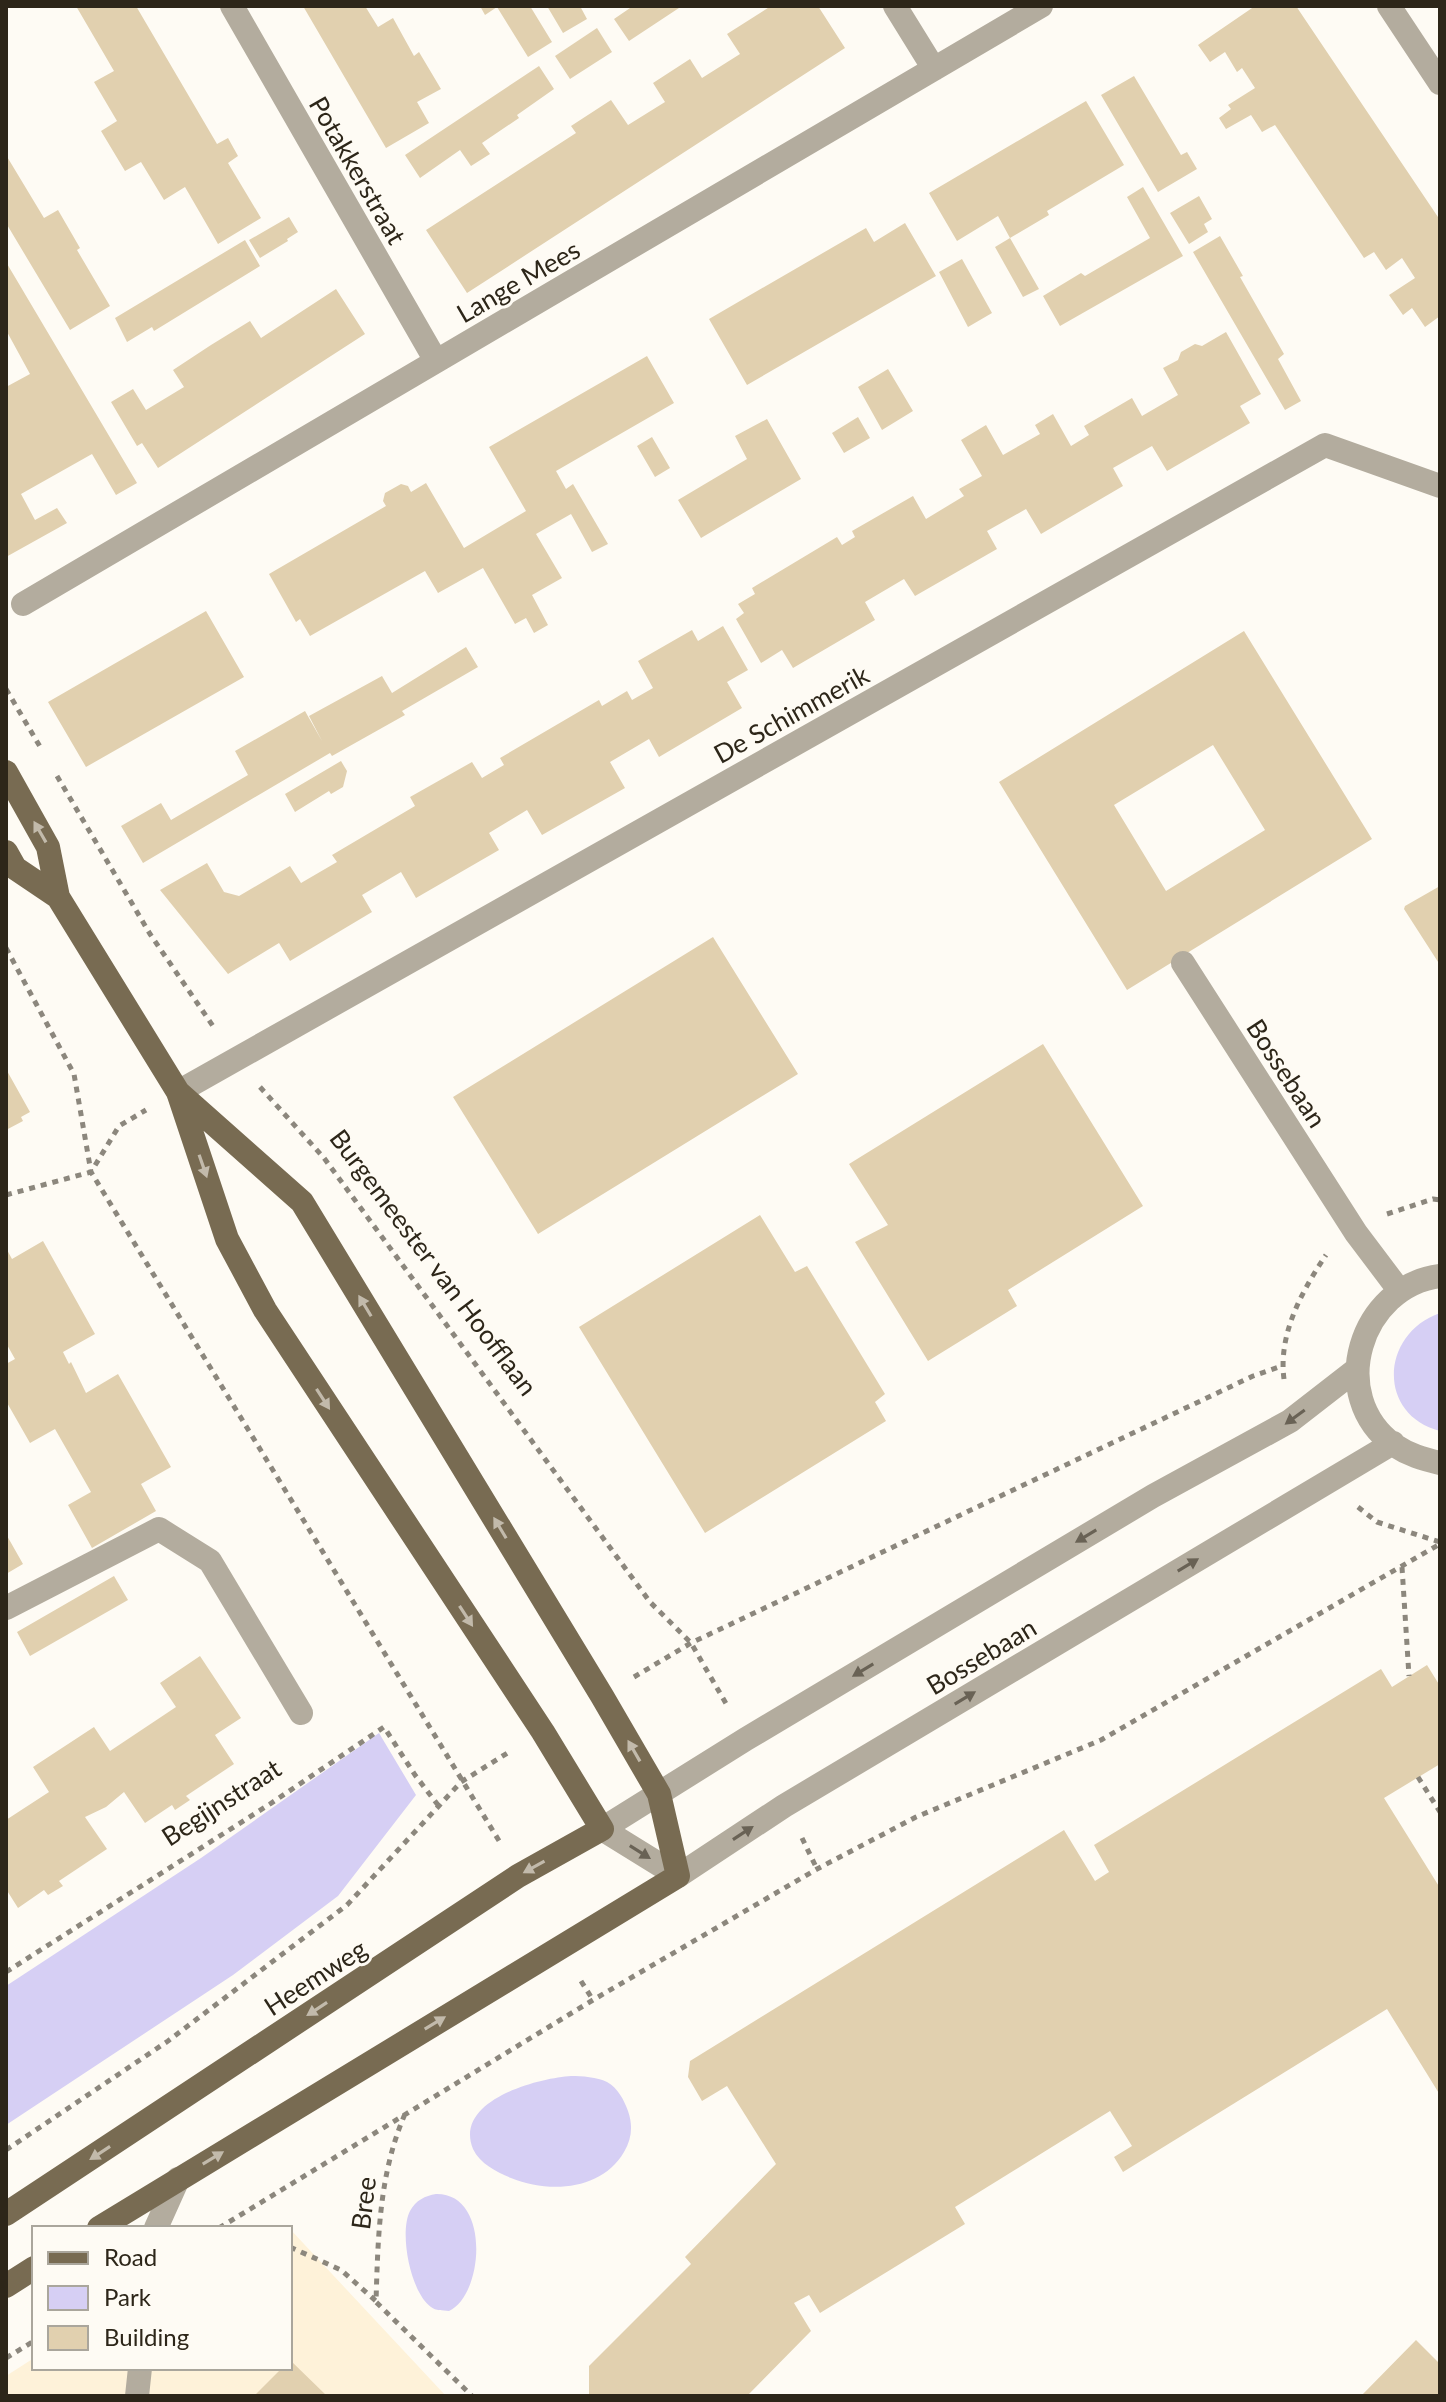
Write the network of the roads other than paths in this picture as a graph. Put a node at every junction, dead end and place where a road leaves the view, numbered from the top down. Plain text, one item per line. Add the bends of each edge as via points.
1 (232, 6) edge
2 (895, 6) edge
3 (1041, 6) edge
4 (1389, 6) edge
5 (934, 69) junction
6 (1440, 83) edge
7 (436, 361) junction
8 (1440, 486) edge
9 (23, 604) dead end
10 (6, 772) edge
11 (6, 852) edge
12 (58, 897) junction
13 (1183, 963) dead end
14 (178, 1092) junction
15 (1440, 1276) edge
16 (1399, 1290) junction
17 (1357, 1369) junction
18 (1393, 1443) junction
19 (1440, 1463) edge
20 (6, 1608) edge
21 (301, 1713) dead end
22 (659, 1794) junction
23 (602, 1829) junction
24 (678, 1876) junction
25 (178, 2179) junction
26 (6, 2214) edge
27 (102, 2226) edge
28 (157, 2226) edge
29 (32, 2269) edge
30 (6, 2286) edge
31 (140, 2370) edge
32 (137, 2396) edge

1 - 7 street, Potakkerstraat
2 - 5 street
3 - 5 street, Lange Mees
4 - 6 street
5 - 7 street, Lange Mees
7 - 9 street, Lange Mees
8 - 14 street, De Schimmerik via 1325,445
12 -> 10 main road via 48,847
11 - 12 main road via 15,868
12 - 14 main road
13 - 16 street, Bossebaan via 1356,1233
22 -> 14 main road via 302,1202
14 -> 23 main road via 227,1239 265,1310
15 - 16 street
16 - 17 street via 1368,1325
17 - 18 street via 1361,1398 1373,1422
17 -> 22 street, Bossebaan via 1290,1421 1153,1496
18 - 19 street via 1418,1458
24 -> 18 street, Bossebaan via 784,1806
20 - 21 street via 159,1529 210,1561
22 - 23 street, Heemweg
22 - 24 main road
23 -> 24 street
23 -> 26 main road, Heemweg via 518,1876
25 -> 24 main road
25 - 27 main road
25 - 28 street
29 - 30 main road
31 - 32 street

